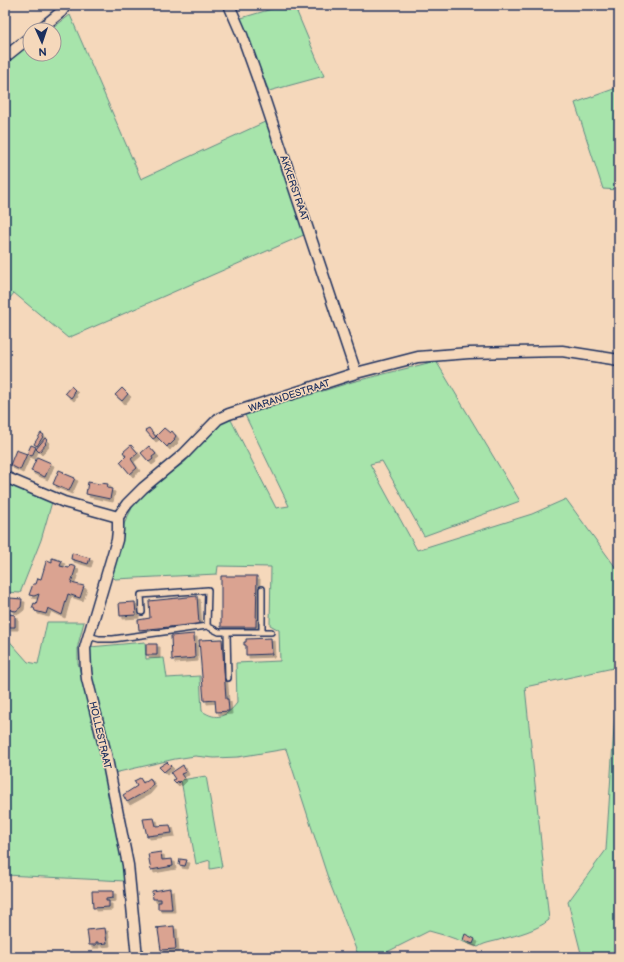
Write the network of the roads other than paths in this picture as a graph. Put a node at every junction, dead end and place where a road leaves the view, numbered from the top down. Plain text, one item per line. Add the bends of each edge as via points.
1 (66, 5) edge
2 (228, 5) edge
3 (49, 22) edge
4 (22, 43) edge
5 (5, 57) edge
6 (619, 360) edge
7 (356, 374) junction
8 (5, 477) edge
9 (118, 517) junction
10 (262, 589) dead end
11 (142, 612) dead end
12 (207, 626) junction
13 (228, 632) junction
14 (262, 632) junction
15 (271, 632) dead end
16 (88, 636) junction
17 (228, 678) dead end
18 (137, 957) edge

1 - 3 street
2 - 7 street, AKKERSTRAAT via 242,34
4 - 5 street
6 - 7 street, WARANDESTRAAT via 562,351 469,353 418,357
7 - 9 street, WARANDESTRAAT via 218,419 184,454 143,488
8 - 9 street via 64,502
9 - 16 street, HOLLESTRAAT via 117,540
10 - 14 lane
11 - 12 lane via 141,595 208,590
12 - 13 lane via 219,632
12 - 16 lane via 114,639
13 - 14 lane
13 - 17 lane
14 - 15 lane
16 - 18 street, HOLLESTRAAT via 85,648 86,670 128,865

